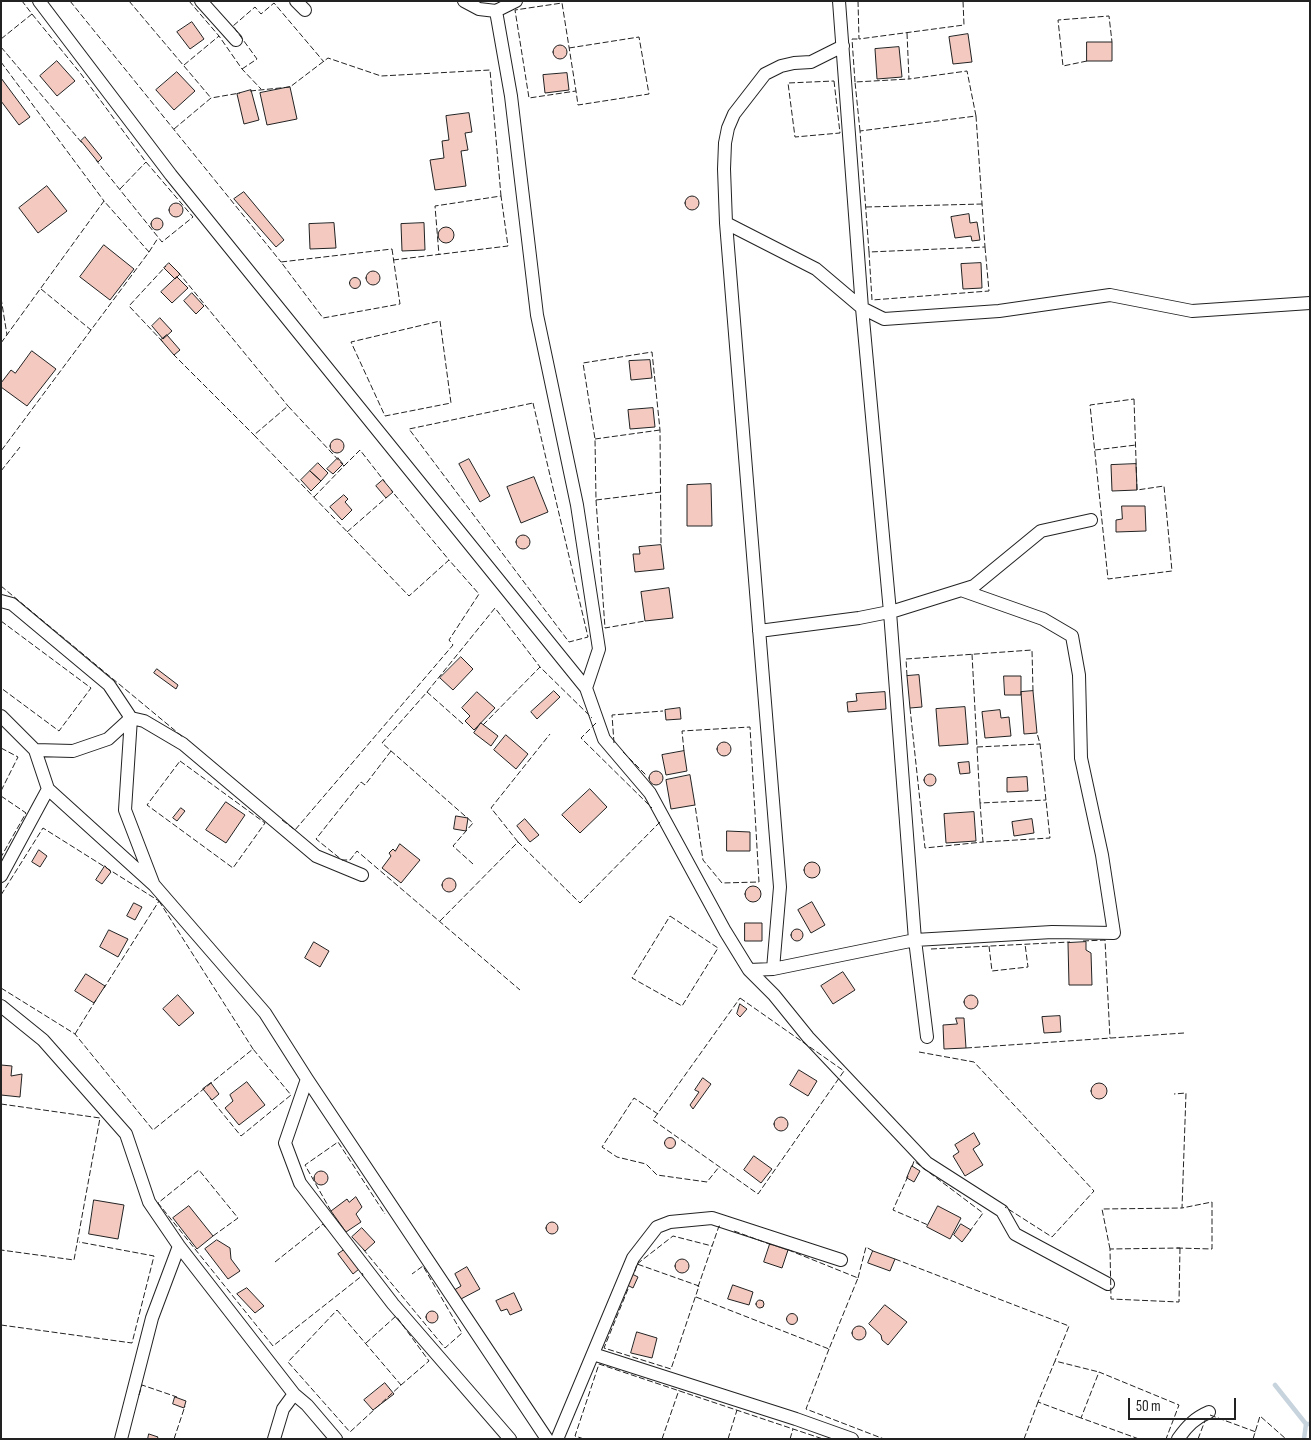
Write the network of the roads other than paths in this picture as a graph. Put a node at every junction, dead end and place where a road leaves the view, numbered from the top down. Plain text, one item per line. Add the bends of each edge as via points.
1 (39, 1) edge
2 (201, 1) edge
3 (296, 1) edge
4 (464, 1) edge
5 (516, 1) edge
6 (839, 1) edge
7 (305, 10) dead end
8 (496, 12) junction
9 (236, 40) dead end
10 (843, 46) junction
11 (726, 222) junction
12 (1310, 303) edge
13 (862, 308) junction
14 (1091, 520) dead end
15 (961, 590) junction
16 (1, 601) edge
17 (890, 612) junction
18 (759, 631) junction
19 (586, 688) junction
20 (1, 716) edge
21 (131, 718) junction
22 (35, 750) junction
23 (48, 789) junction
24 (362, 875) dead end
25 (1, 876) edge
26 (154, 885) junction
27 (915, 940) junction
28 (773, 969) junction
29 (748, 970) junction
30 (1, 1006) edge
31 (926, 1037) dead end
32 (307, 1079) junction
33 (179, 1246) junction
34 (841, 1260) dead end
35 (1108, 1284) dead end
36 (593, 1354) junction
37 (294, 1394) junction
38 (1209, 1412) dead end
39 (550, 1438) edge
40 (121, 1439) edge
41 (274, 1439) edge
42 (336, 1439) edge
43 (510, 1439) edge
44 (852, 1439) edge
45 (1178, 1439) edge

1 - 19 street via 171,176
2 - 9 street
3 - 7 street
4 - 8 street via 479,9
5 - 8 street
6 - 10 street
8 - 19 street via 511,96 537,315 577,505 599,649
10 - 11 street via 811,62 781,66 765,74 734,114 725,143
10 - 13 street
11 - 13 street via 816,270
11 - 18 street
12 - 13 street via 1192,311 1110,296 998,311 884,320
13 - 17 street
14 - 15 street via 1041,532 974,586
15 - 17 street
15 - 27 street via 1043,618 1072,636 1079,675 1081,758 1102,855 1114,933 1052,932
16 - 21 street via 12,604 109,684
17 - 18 street
17 - 27 street
18 - 28 street via 780,887
19 - 29 street via 604,738 650,793
20 - 22 street
21 - 22 street via 108,739 73,751
21 - 24 street via 144,721 183,744 316,856
21 - 26 street via 125,810
22 - 23 street
23 - 25 street
23 - 26 street
26 - 32 street via 265,1013
27 - 28 street
27 - 31 street
28 - 29 street
29 - 35 street via 927,1163 1002,1211 1015,1234
30 - 33 street via 43,1040 126,1134 149,1202
32 - 39 street
32 - 43 street via 286,1144 300,1183 393,1304
33 - 37 street
33 - 40 street via 152,1318
34 - 36 street via 712,1218 664,1224 657,1227 633,1258
36 - 39 street
36 - 44 street
37 - 41 street via 283,1410
37 - 42 street
38 - 45 street via 1186,1427

